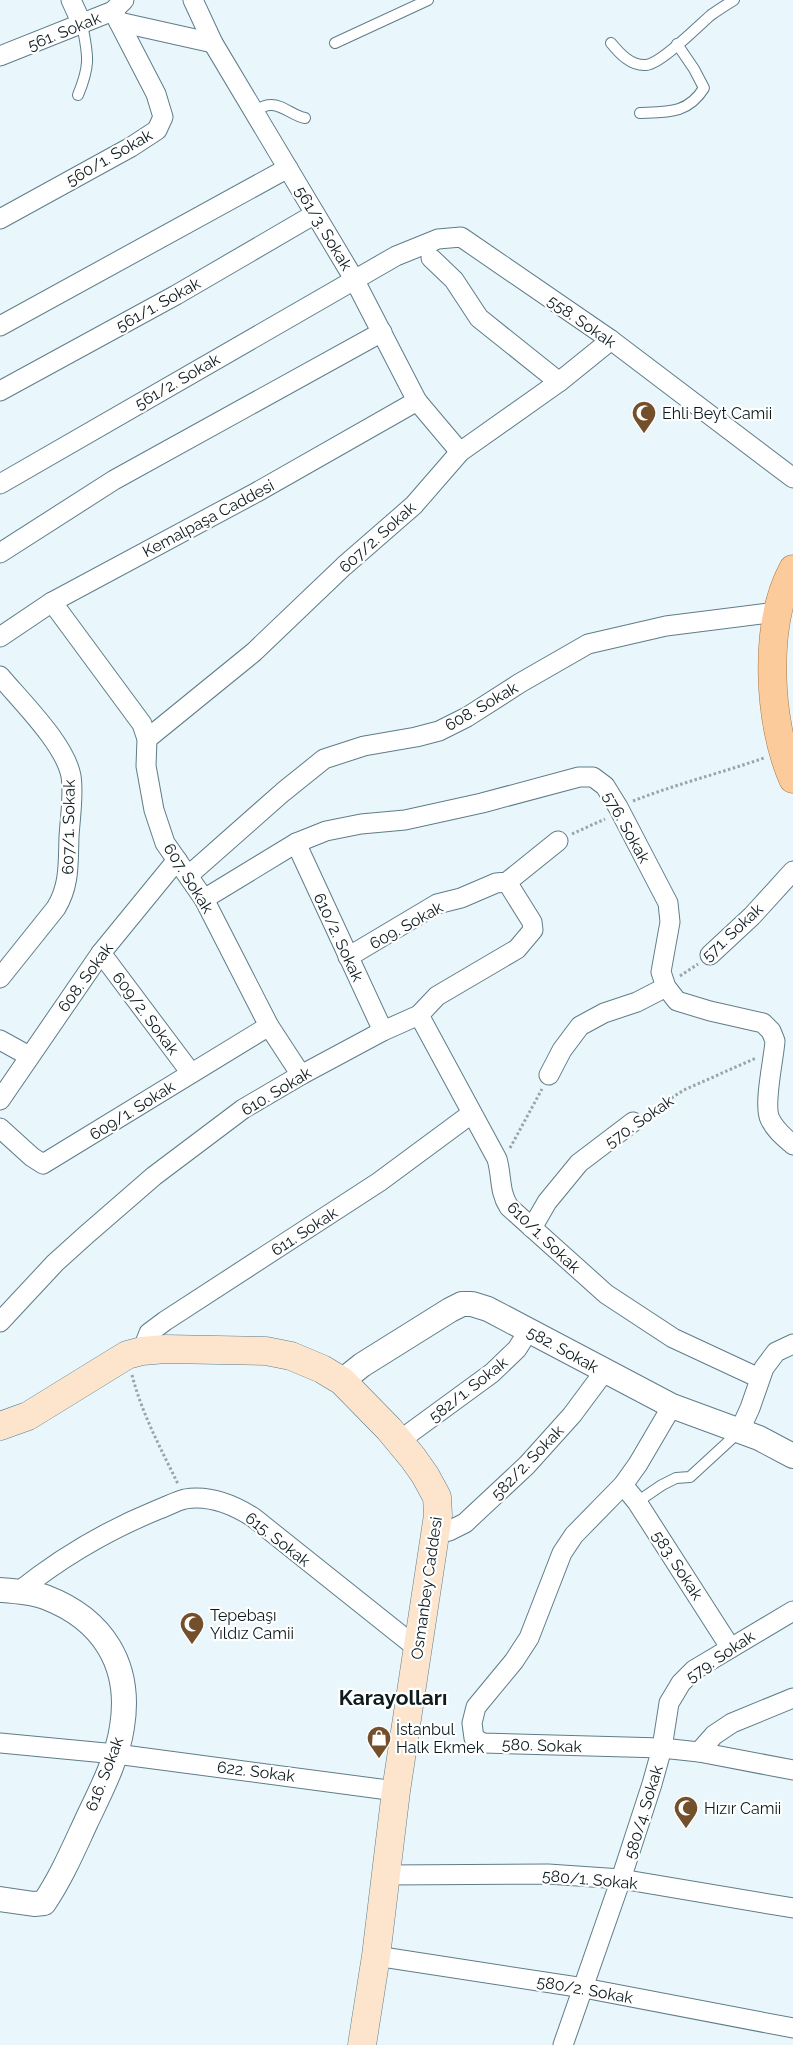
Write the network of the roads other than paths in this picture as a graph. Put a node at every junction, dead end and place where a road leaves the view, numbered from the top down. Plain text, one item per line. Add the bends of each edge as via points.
1 (71, 0) edge
2 (194, 0) edge
3 (428, 0) edge
4 (734, 0) edge
5 (119, 11) edge
6 (82, 24) junction
7 (213, 43) junction
8 (334, 43) dead end
9 (611, 43) dead end
10 (677, 44) junction
11 (0, 56) edge
12 (78, 95) dead end
13 (254, 111) junction
14 (640, 113) dead end
15 (305, 118) dead end
16 (288, 168) junction
17 (315, 214) junction
18 (0, 219) edge
19 (431, 258) dead end
20 (354, 279) junction
21 (0, 326) edge
22 (382, 332) junction
23 (610, 340) junction
24 (559, 382) junction
25 (0, 391) edge
26 (417, 401) junction
27 (460, 452) junction
28 (793, 478) edge
29 (0, 484) edge
30 (0, 553) edge
31 (793, 569) edge
32 (52, 602) junction
33 (777, 612) junction
34 (0, 637) edge
35 (0, 676) edge
36 (147, 740) junction
37 (793, 779) edge
38 (558, 841) road end
39 (296, 842) junction
40 (177, 860) junction
41 (793, 870) edge
42 (189, 875) junction
43 (508, 882) junction
44 (204, 899) junction
45 (101, 953) junction
46 (710, 955) road end
47 (348, 957) junction
48 (0, 978) edge
49 (666, 987) junction
50 (419, 1015) junction
51 (269, 1026) junction
52 (383, 1031) junction
53 (0, 1040) edge
54 (29, 1056) junction
55 (191, 1072) junction
56 (301, 1075) junction
57 (549, 1075) road end
58 (0, 1100) edge
59 (470, 1114) junction
60 (633, 1122) road end
61 (0, 1128) edge
62 (793, 1145) edge
63 (532, 1228) junction
64 (0, 1322) edge
65 (529, 1330) junction
66 (793, 1344) edge
67 (134, 1353) junction
68 (604, 1372) junction
69 (759, 1378) junction
70 (342, 1381) junction
71 (672, 1406) junction
72 (0, 1426) edge
73 (740, 1430) junction
74 (399, 1441) junction
75 (793, 1456) edge
76 (623, 1485) junction
77 (637, 1502) junction
78 (436, 1533) junction
79 (9, 1591) edge
80 (793, 1611) edge
81 (730, 1647) junction
82 (417, 1648) junction
83 (793, 1698) edge
84 (0, 1743) edge
85 (662, 1748) junction
86 (699, 1752) junction
87 (116, 1754) junction
88 (793, 1770) edge
89 (396, 1791) junction
90 (386, 1875) junction
91 (622, 1880) junction
92 (0, 1898) edge
93 (793, 1908) edge
94 (376, 1956) junction
95 (584, 1988) junction
96 (793, 2028) edge
97 (359, 2041) edge
98 (563, 2045) edge

1 - 6 street
2 - 7 street, 561/3. Sokak
3 - 8 lane
4 - 10 lane
5 - 6 street, 561. Sokak
5 - 7 street
5 - 18 street, 560/1. Sokak via 156,94 163,117 157,130
6 - 11 street, 561. Sokak
6 - 12 lane via 88,56 86,76
7 - 13 street, 561/3. Sokak
9 - 10 lane via 635,64 648,65
10 - 14 lane via 704,88 697,100 674,112
13 - 15 lane via 270,105
13 - 16 street, 561/3. Sokak
16 - 17 street, 561/3. Sokak
16 - 21 street
17 - 20 street, 561/3. Sokak
17 - 25 street, 561/1. Sokak via 176,295
19 - 24 street via 454,280 479,318
20 - 22 street, 561/3. Sokak
20 - 23 street, 558. Sokak via 396,256 438,239 460,237
20 - 29 street, 561/2. Sokak
22 - 26 street, 561/3. Sokak
22 - 30 street via 114,480
23 - 24 street, 607/2. Sokak
23 - 28 street, 558. Sokak
24 - 27 street, 607/2. Sokak
26 - 27 street, 561/3. Sokak
26 - 32 street, Kemalpaşa Caddesi via 257,492
27 - 36 street, 607/2. Sokak via 414,505 254,652
31 - 33 main road
32 - 34 street, Kemalpaşa Caddesi
32 - 36 street, 607. Sokak via 142,724
33 - 37 main road via 772,678 783,751
33 - 42 street, 608. Sokak via 666,626 588,644 439,731 364,746 324,759
35 - 48 street, 607/1. Sokak via 60,750 71,776 68,876 64,895
36 - 40 street, 607. Sokak via 146,766 154,810 165,843
38 - 43 street, 609. Sokak
39 - 44 street, 576. Sokak
39 - 47 street, 610/2. Sokak
39 - 49 street, 576. Sokak via 326,831 405,820 579,777 593,777 605,786 620,810 668,902 670,922 662,972
40 - 42 street, 607. Sokak
40 - 45 street, 608. Sokak
41 - 46 street, 571. Sokak via 752,916
42 - 44 street, 607. Sokak
43 - 47 street, 609. Sokak via 437,904
43 - 50 street, 610. Sokak via 532,922 533,930 516,949 437,996
44 - 51 street, 607. Sokak
45 - 54 street, 608. Sokak
45 - 55 street, 609/2. Sokak
47 - 52 street, 610/2. Sokak
49 - 57 street via 580,1026
49 - 62 street via 677,1001 763,1023 772,1031 775,1050 769,1117 780,1134
50 - 52 street, 610. Sokak
50 - 59 street, 610/1. Sokak
51 - 55 street, 609/1. Sokak
51 - 56 street, 607. Sokak
52 - 56 street, 610. Sokak
53 - 54 street
54 - 58 street, 608. Sokak
55 - 61 street, 609/1. Sokak via 43,1164
56 - 64 street, 610. Sokak via 243,1109 154,1176 55,1264
59 - 63 street, 610/1. Sokak via 497,1159 504,1198
59 - 67 street, 611. Sokak via 379,1182 165,1321 149,1333
60 - 63 street, 570. Sokak via 579,1163 551,1196
63 - 69 street, 610/1. Sokak via 606,1294 640,1317 672,1338
65 - 68 street, 582. Sokak
65 - 70 street, 582. Sokak via 488,1309 462,1304 362,1364
65 - 74 street, 582/1. Sokak via 517,1349 492,1373
66 - 69 street via 776,1352
67 - 70 main road, Osmanbey Caddesi via 166,1349 266,1351 291,1356
67 - 72 main road, Osmanbey Caddesi via 28,1416
68 - 71 street, 582. Sokak
68 - 78 street, 582/2. Sokak via 572,1415 527,1465 465,1523
69 - 73 street
70 - 74 main road, Osmanbey Caddesi
71 - 73 street, 582. Sokak
71 - 76 street, 580. Sokak
73 - 75 street, 582. Sokak
73 - 77 lane via 690,1477 676,1478
74 - 78 main road, Osmanbey Caddesi via 437,1497
76 - 77 street, 583. Sokak
76 - 85 street, 580. Sokak via 574,1535 562,1553 529,1638 476,1707 472,1724 474,1738 483,1743
77 - 81 street, 583. Sokak
78 - 82 main road, Osmanbey Caddesi
79 - 82 street, 615. Sokak via 144,1516 185,1499 213,1500 234,1505 254,1518
79 - 87 street, 616. Sokak via 43,1596 70,1609 91,1623 109,1645 121,1674 124,1697
80 - 81 street, 579. Sokak
81 - 85 street, 579. Sokak via 680,1683 669,1704
82 - 89 main road, Osmanbey Caddesi
83 - 86 street via 732,1723 714,1735
84 - 87 street, 622. Sokak
85 - 86 street, 580. Sokak
85 - 91 street, 580/4. Sokak
86 - 88 street, 580. Sokak
87 - 89 street, 622. Sokak
87 - 92 street, 616. Sokak via 56,1885 44,1903
89 - 90 main road, Osmanbey Caddesi
90 - 91 street, 580/1. Sokak via 548,1874
90 - 94 main road, Osmanbey Caddesi
91 - 93 street, 580/1. Sokak
91 - 95 street, 580/4. Sokak
94 - 95 street, 580/2. Sokak
94 - 97 main road, Osmanbey Caddesi
95 - 96 street, 580/2. Sokak
95 - 98 street, 580/4. Sokak

